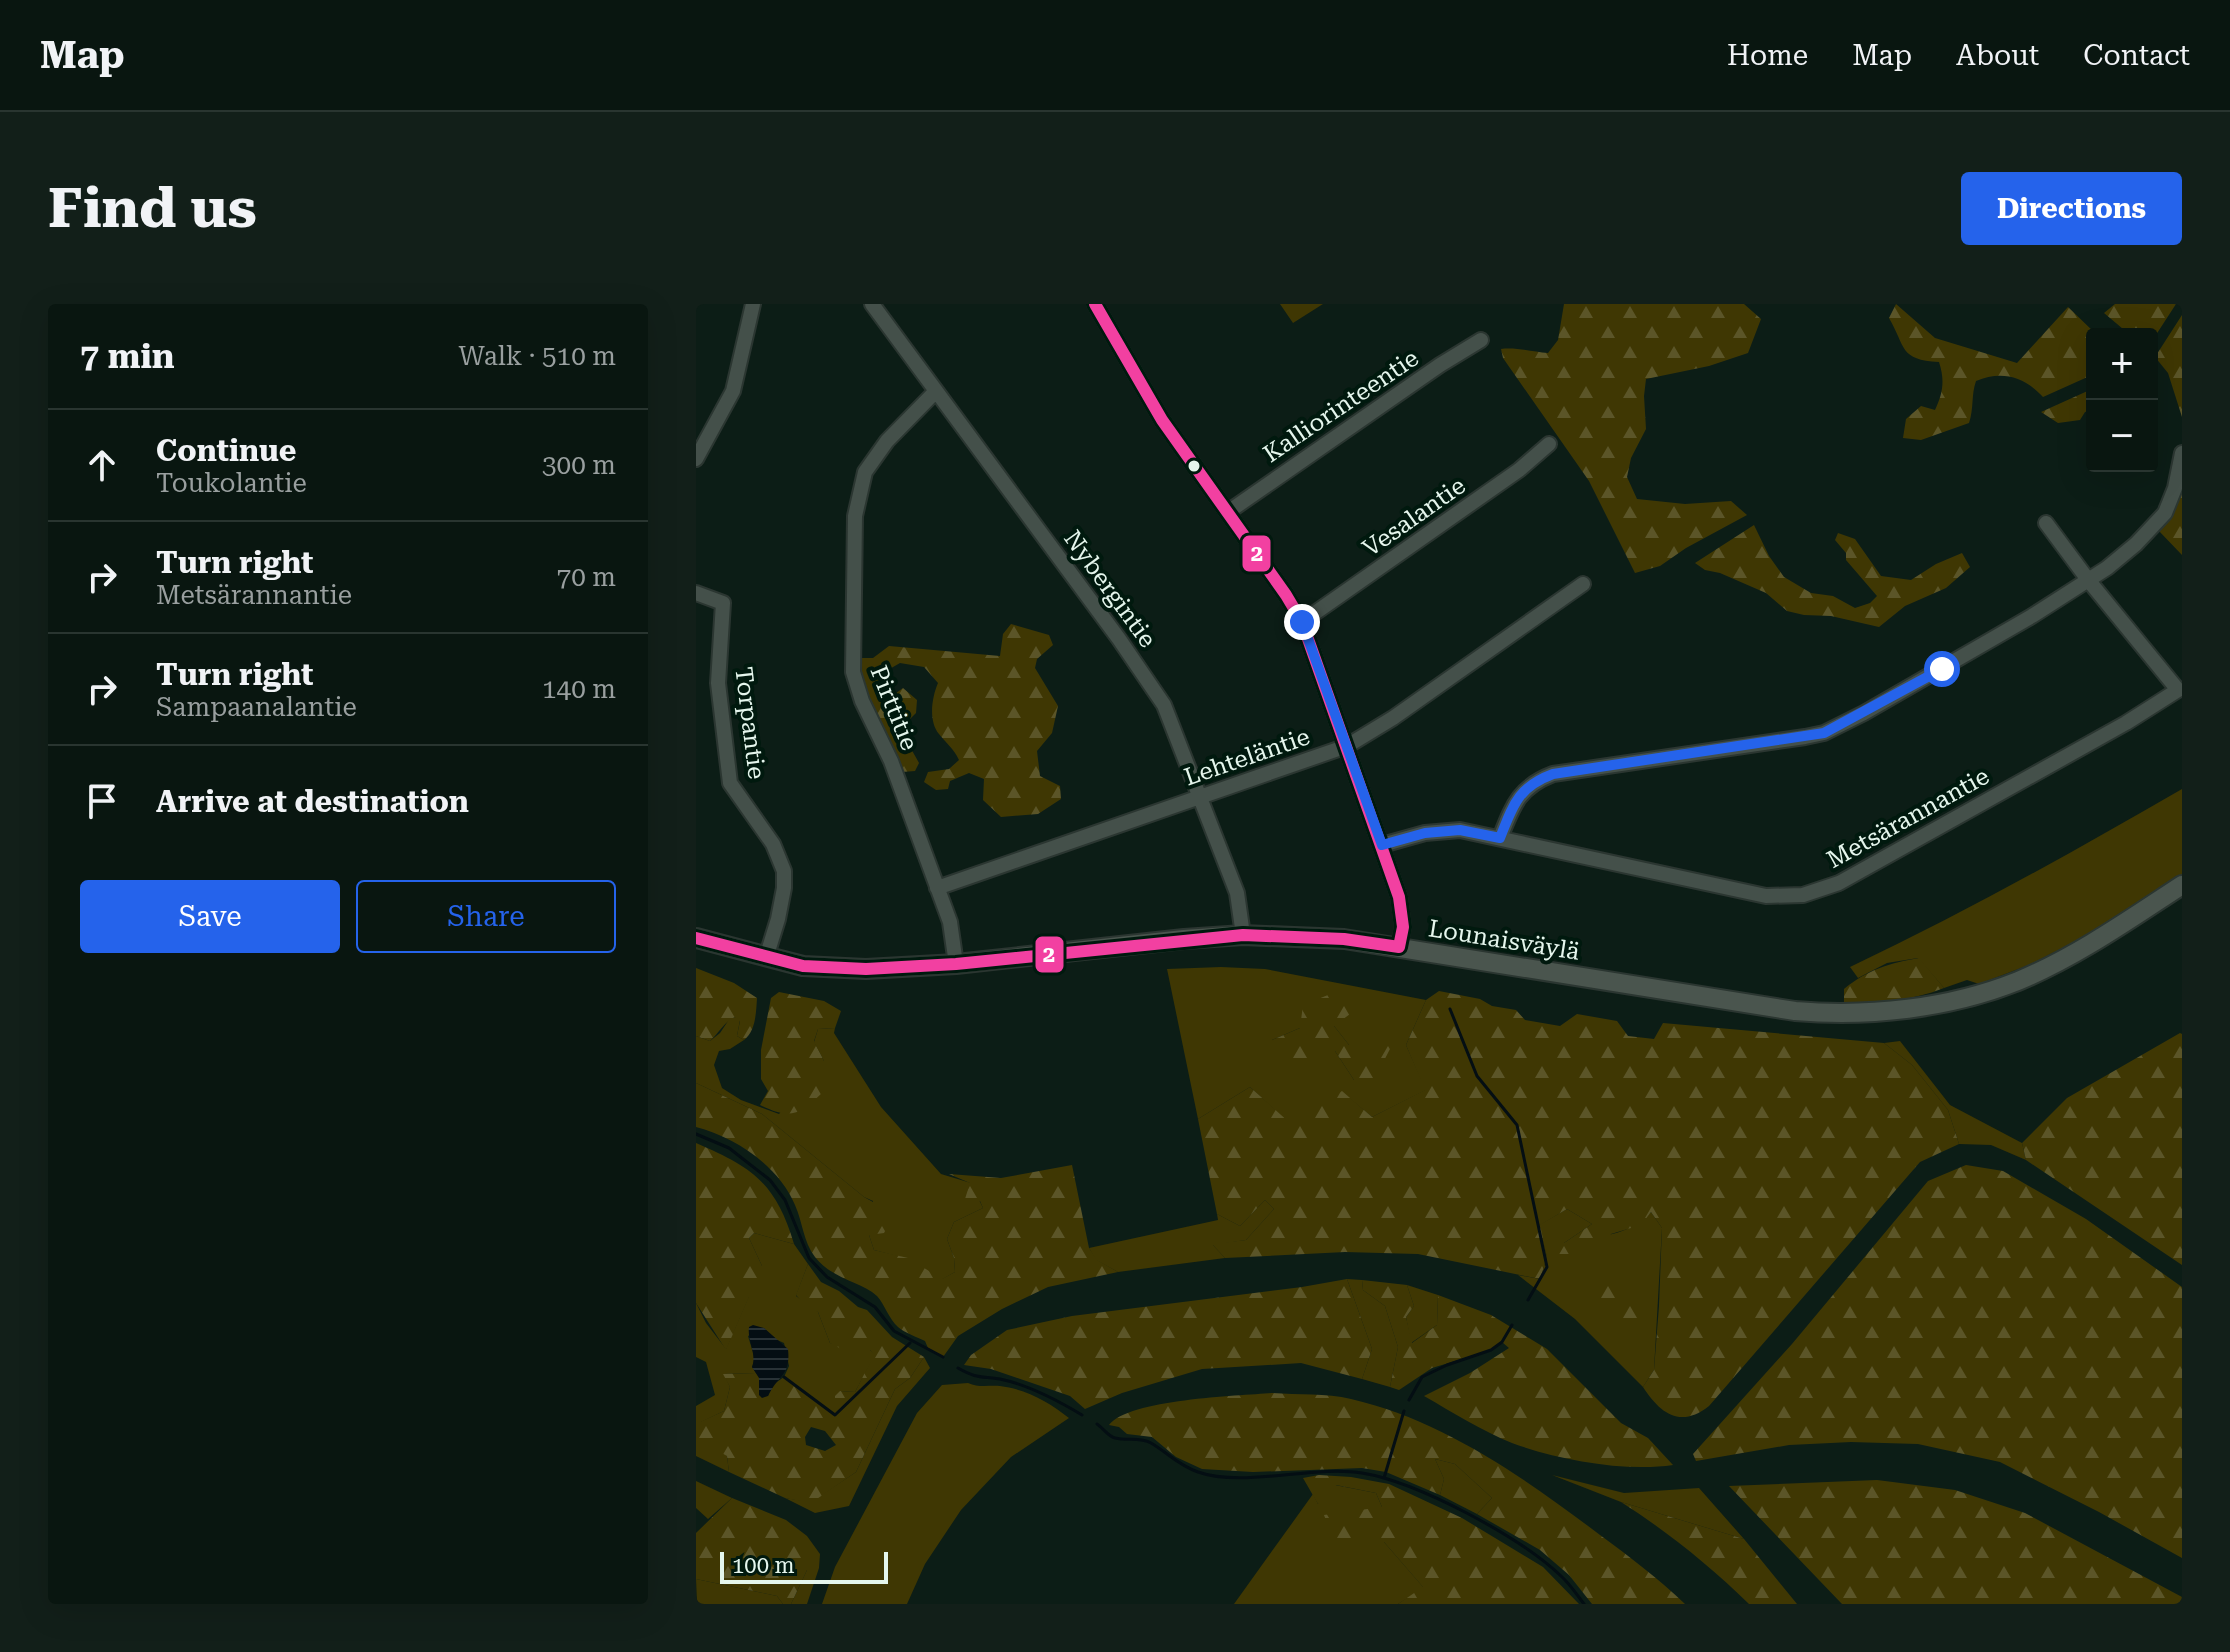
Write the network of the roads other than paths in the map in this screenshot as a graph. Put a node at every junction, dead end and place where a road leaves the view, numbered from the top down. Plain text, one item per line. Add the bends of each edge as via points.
1 (753, 304) edge
2 (872, 304) edge
3 (1095, 304) edge
4 (1481, 340) dead end
5 (936, 391) junction
6 (1549, 444) dead end
7 (2182, 453) edge
8 (696, 459) edge
9 (1228, 512) junction
10 (2046, 523) dead end
11 (2089, 581) junction
12 (1583, 584) dead end
13 (696, 593) edge
14 (1302, 622) junction
15 (1347, 746) junction
16 (1199, 796) junction
17 (1500, 838) junction
18 (1382, 845) junction
19 (2182, 885) edge
20 (937, 888) junction
21 (1243, 935) junction
22 (696, 938) edge
23 (1399, 947) junction
24 (766, 958) junction
25 (956, 964) junction

1 - 8 street via 733,391
2 - 5 street, Nybergintie
3 - 9 street via 1162,420
4 - 9 street, Kalliorinteentie
5 - 16 street, Nybergintie via 1148,678
5 - 20 street, Pirttitie via 865,472 855,516 852,625 853,672 862,701 891,761
6 - 14 street, Vesalantie
7 - 11 street via 2165,513
9 - 14 street
10 - 11 street, Metsärannantie
11 - 17 street via 1824,733 1535,781 1513,806
11 - 17 street, Metsärannantie via 2178,690 1839,883 1803,895 1766,896
12 - 15 street, Lehteläntie
13 - 24 street, Torpantie via 723,603 718,683 730,783 773,844 784,871
14 - 15 street
15 - 16 street, Lehteläntie
15 - 18 street
16 - 20 street, Lehteläntie
16 - 21 street, Nybergintie via 1237,893
17 - 18 street, Metsärannantie via 1460,830
18 - 23 street via 1399,897
19 - 23 street, Lounaisväylä via 2071,955 2019,980 1931,1004 1872,1012 1795,1011
20 - 25 street, Pirttitie via 950,922
21 - 23 street, Lounaisväylä
21 - 25 street, Lounaisväylä
22 - 24 street, Lounaisväylä
24 - 25 street, Lounaisväylä via 851,969

